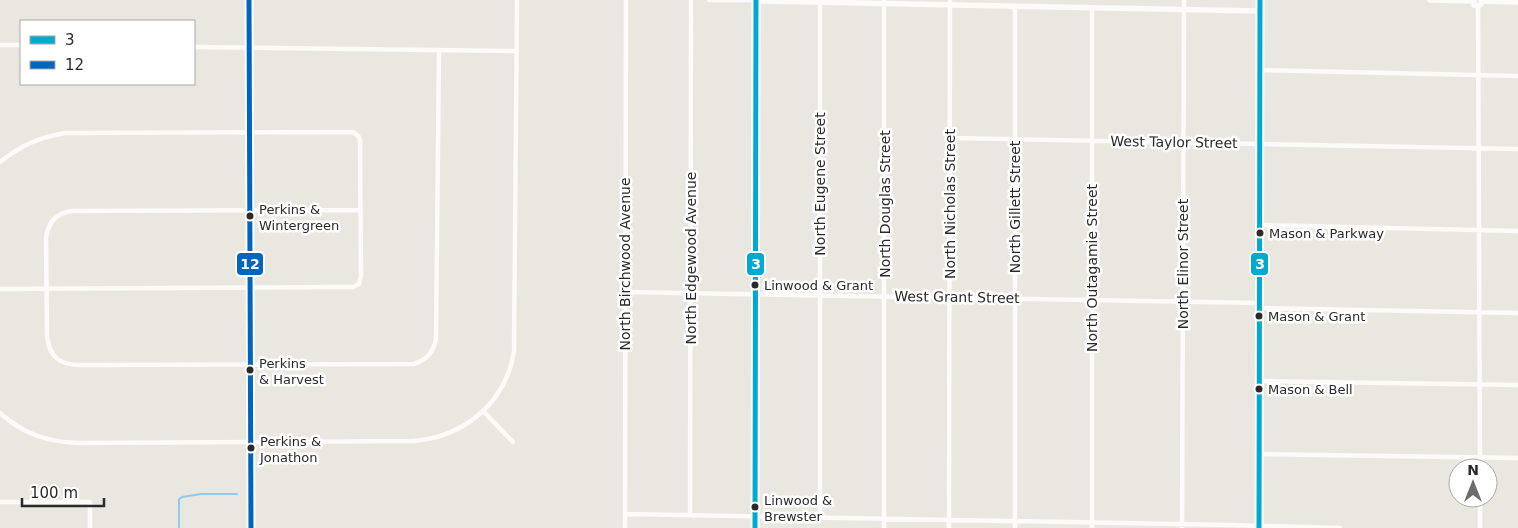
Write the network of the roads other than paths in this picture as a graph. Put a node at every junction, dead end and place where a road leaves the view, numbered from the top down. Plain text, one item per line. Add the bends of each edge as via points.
1 (248, 0) edge
2 (517, 0) edge
3 (626, 0) edge
4 (691, 0) edge
5 (709, 0) edge
6 (1184, 0) edge
7 (1260, 0) edge
8 (1430, 0) edge
9 (1474, 0) edge
10 (756, 1) edge
11 (820, 1) edge
12 (884, 2) edge
13 (950, 2) edge
14 (1518, 2) edge
15 (1480, 3) edge
16 (1016, 6) junction
17 (1092, 8) junction
18 (1184, 10) junction
19 (1260, 11) junction
20 (0, 45) edge
21 (20, 45) edge
22 (195, 47) edge
23 (249, 48) junction
24 (439, 50) junction
25 (516, 51) junction
26 (1260, 70) junction
27 (1479, 75) junction
28 (1518, 76) edge
29 (250, 132) junction
30 (950, 138) junction
31 (1016, 139) junction
32 (1092, 140) junction
33 (1183, 143) junction
34 (1260, 143) junction
35 (1479, 148) junction
36 (1518, 148) edge
37 (0, 162) edge
38 (249, 210) junction
39 (360, 210) junction
40 (1260, 225) junction
41 (1479, 230) junction
42 (1518, 231) edge
43 (250, 287) junction
44 (46, 288) junction
45 (0, 289) edge
46 (625, 292) junction
47 (690, 292) junction
48 (756, 293) junction
49 (820, 295) junction
50 (885, 296) junction
51 (950, 297) junction
52 (1015, 298) junction
53 (1092, 300) junction
54 (1183, 302) junction
55 (1259, 305) junction
56 (1480, 312) junction
57 (1518, 313) edge
58 (251, 364) junction
59 (1260, 380) junction
60 (1480, 384) junction
61 (1518, 385) edge
62 (484, 412) junction
63 (0, 414) edge
64 (251, 442) junction
65 (513, 442) dead end
66 (1260, 454) junction
67 (1480, 458) joint
68 (1498, 458) edge
69 (1518, 458) edge
70 (0, 502) edge
71 (1480, 508) edge
72 (625, 514) junction
73 (690, 515) junction
74 (755, 516) junction
75 (820, 517) junction
76 (884, 518) junction
77 (949, 520) junction
78 (1015, 521) junction
79 (1092, 525) edge
80 (1182, 526) edge
81 (1259, 527) edge
82 (90, 528) edge
83 (251, 528) edge
84 (625, 528) edge
85 (755, 528) edge
86 (884, 528) edge
87 (949, 528) edge
88 (1015, 528) edge
89 (1340, 528) edge
90 (1480, 528) edge

1 - 23 street
2 - 25 street
3 - 46 street, North Birchwood Avenue
4 - 47 street, North Edgewood Avenue
5 - 10 street
6 - 18 street, North Elinor Street
7 - 19 main road
8 - 9 street
9 - 15 street via 1474,5
10 - 11 street
10 - 48 street
11 - 12 street
11 - 49 street, North Eugene Street
12 - 13 street
12 - 50 street, North Douglas Street
13 - 16 street
13 - 30 street, North Nicholas Street
14 - 15 street
15 - 27 street
16 - 17 street
16 - 31 street, North Gillett Street
17 - 18 street
17 - 32 street, North Outagamie Street
18 - 19 street
18 - 33 street, North Elinor Street
19 - 26 main road
20 - 21 street
22 - 23 street
23 - 24 street
23 - 29 street
24 - 25 street
24 - 58 street via 434,349 426,359 414,364
25 - 62 street via 514,351 503,385
26 - 27 street
26 - 34 main road
27 - 28 street
27 - 35 street
29 - 37 street via 56,135 21,146
29 - 38 street
29 - 39 street via 356,134 360,140
30 - 31 street, West Taylor Street
30 - 51 street, North Nicholas Street
31 - 32 street, West Taylor Street
31 - 52 street, North Gillett Street
32 - 33 street, West Taylor Street
32 - 53 street, North Outagamie Street
33 - 34 street, West Taylor Street
33 - 54 street, North Elinor Street
34 - 35 street, West Taylor Street
34 - 40 main road
35 - 36 street, West Taylor Street
35 - 41 street
38 - 39 street
38 - 43 street
38 - 44 street via 65,212 53,220 47,232
39 - 43 street via 361,276 358,284 353,287
40 - 41 street
40 - 55 main road
41 - 42 street
41 - 56 street
43 - 44 street
43 - 58 street
44 - 45 street
44 - 58 street via 46,336 50,352 61,362 72,365
46 - 47 street, West Grant Street
46 - 72 street, North Birchwood Avenue
47 - 48 street, West Grant Street
47 - 73 street, North Edgewood Avenue
48 - 49 street, West Grant Street
48 - 74 street
49 - 50 street, West Grant Street
49 - 75 street, North Eugene Street
50 - 51 street, West Grant Street
50 - 76 street, North Douglas Street
51 - 52 street, West Grant Street
51 - 77 street, North Nicholas Street
52 - 53 street, West Grant Street
52 - 78 street, North Gillett Street
53 - 54 street, West Grant Street
53 - 79 street, North Outagamie Street
54 - 55 street, West Grant Street
54 - 80 street, North Elinor Street
55 - 56 street, West Grant Street
55 - 59 main road
56 - 57 street, West Grant Street
56 - 60 street
58 - 64 street
59 - 60 street
59 - 66 main road
60 - 61 street
60 - 67 street
62 - 64 street via 462,428 422,441
62 - 65 street
63 - 64 street via 28,433 58,442
64 - 83 street
66 - 67 street
66 - 81 main road
68 - 69 street
70 - 82 street via 90,502
71 - 90 street
72 - 73 street
72 - 84 street, North Birchwood Avenue
73 - 74 street
74 - 75 street
74 - 85 street
75 - 76 street
76 - 77 street
76 - 86 street, North Douglas Street
77 - 78 street
77 - 87 street, North Nicholas Street
78 - 79 street
78 - 88 street, North Gillett Street
79 - 80 street
80 - 81 street
81 - 89 street

